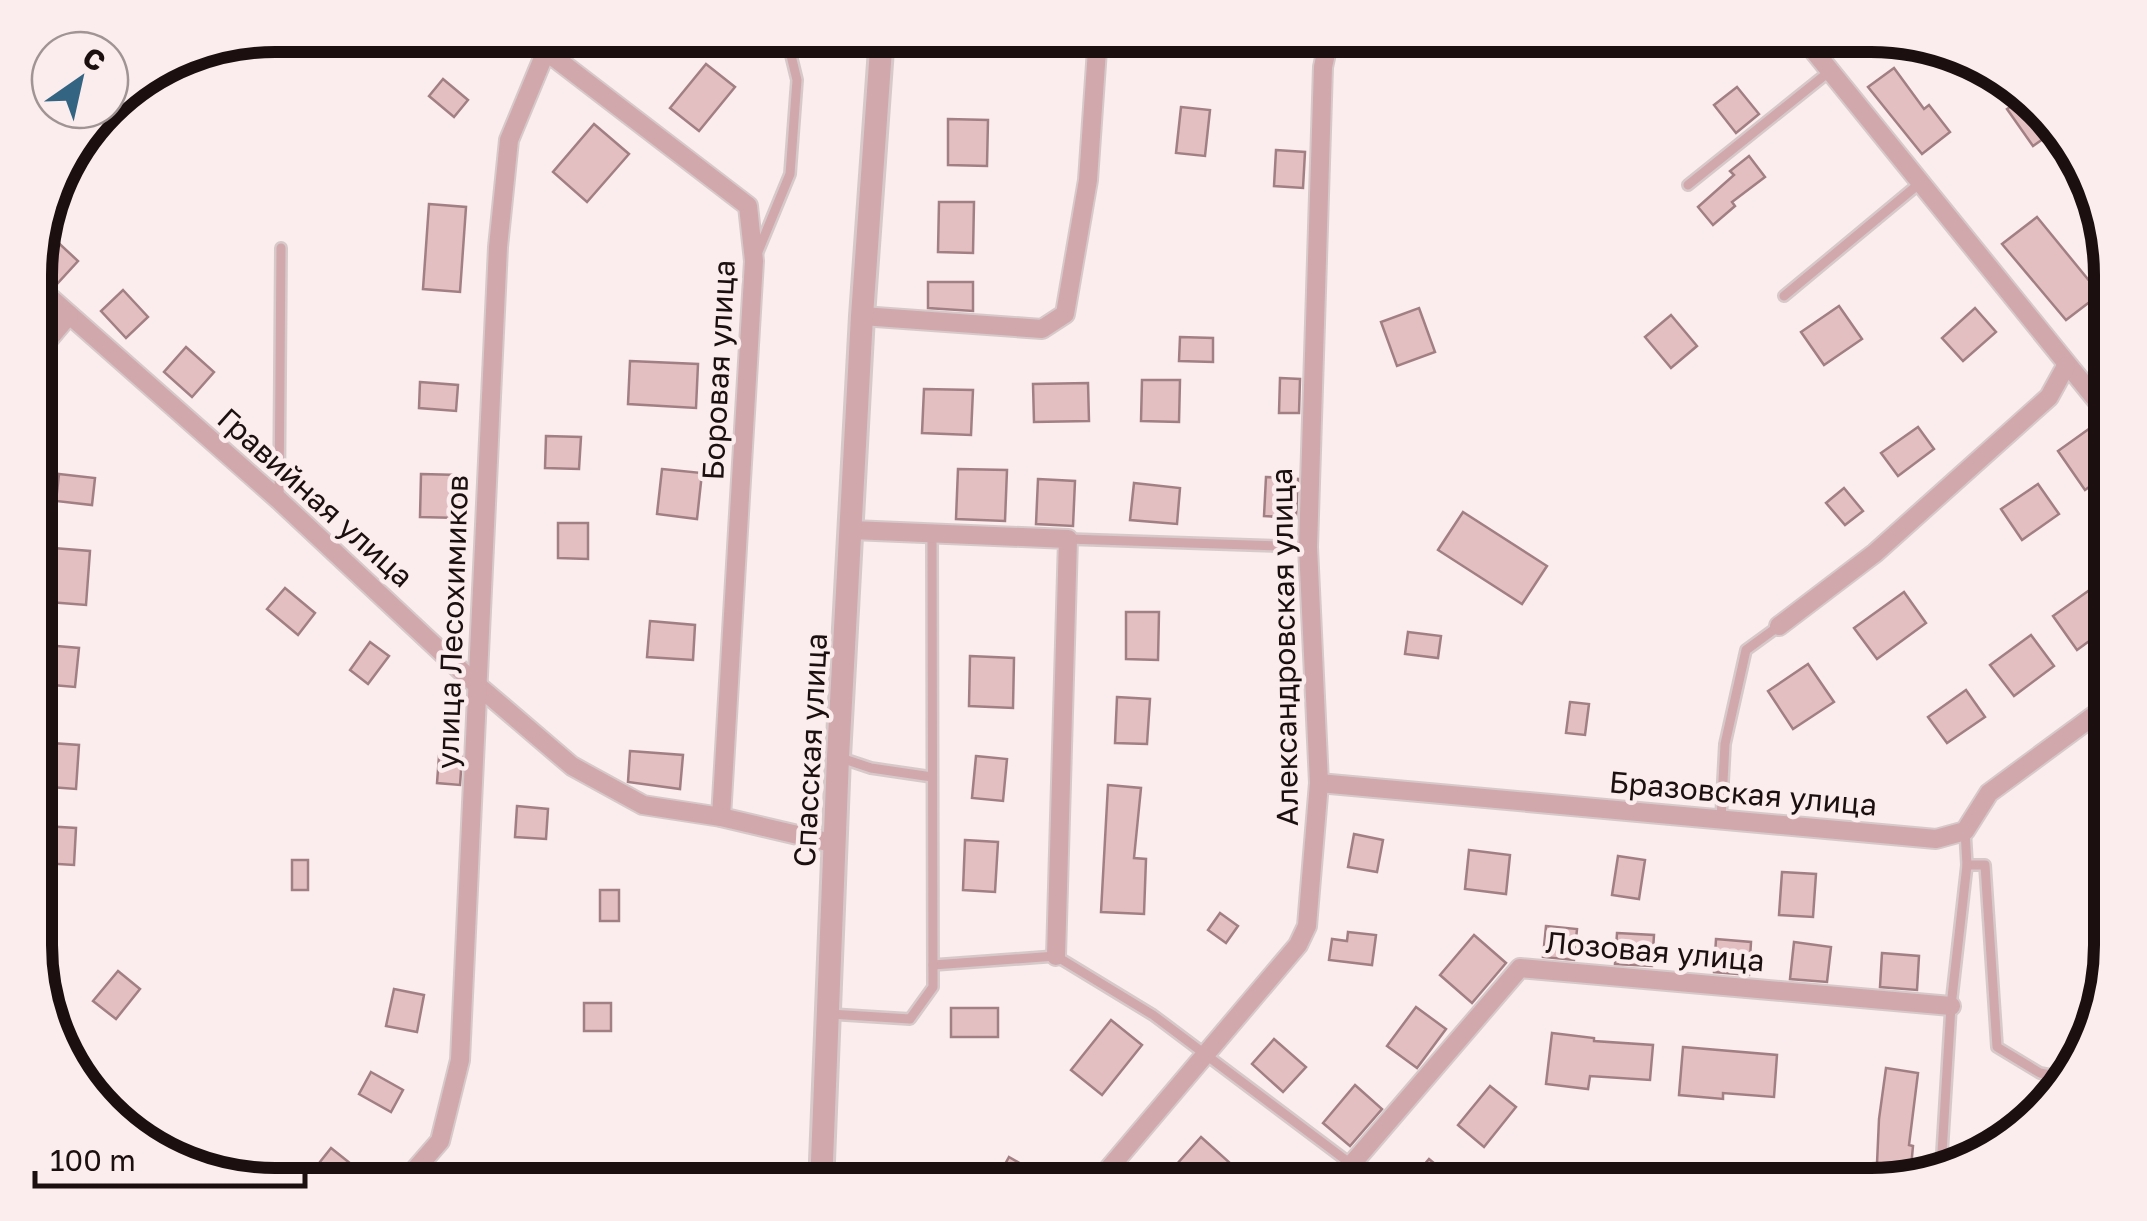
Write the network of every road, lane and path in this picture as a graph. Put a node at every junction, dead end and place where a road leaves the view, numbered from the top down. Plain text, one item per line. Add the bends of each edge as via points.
1 (1097, 52) edge
2 (1326, 52) edge
3 (1815, 52) edge
4 (545, 53) edge
5 (548, 53) edge
6 (790, 53) edge
7 (881, 53) edge
8 (1830, 71) junction
9 (1920, 182) junction
10 (1688, 186) dead end
11 (281, 248) dead end
12 (754, 261) junction
13 (1784, 296) dead end
14 (52, 300) edge
15 (69, 316) junction
16 (862, 316) junction
17 (52, 335) edge
18 (2066, 366) junction
19 (2094, 398) edge
20 (279, 500) junction
21 (852, 530) junction
22 (932, 535) junction
23 (1068, 540) junction
24 (1308, 547) junction
25 (1779, 626) joint
26 (478, 687) junction
27 (2094, 716) edge
28 (838, 757) junction
29 (932, 777) junction
30 (1319, 783) junction
31 (722, 817) junction
32 (1721, 820) junction
33 (1965, 830) junction
34 (836, 844) junction
35 (1967, 865) junction
36 (1056, 956) junction
37 (933, 964) junction
38 (1951, 1006) junction
39 (830, 1014) junction
40 (1206, 1057) junction
41 (2052, 1075) edge
42 (1942, 1157) edge
43 (1351, 1164) junction
44 (417, 1168) edge
45 (822, 1168) edge
46 (1109, 1168) edge
47 (1348, 1168) edge
48 (1355, 1168) edge

1 - 16 street via 1088,180 1065,314 1042,329
2 - 24 street, Александровская улица
3 - 8 street
4 - 26 street, улица Лесохимиков via 509,140
5 - 12 street, Боровая улица via 748,206
6 - 12 lane via 797,80 790,174
7 - 16 street, Спасская улица
8 - 9 street
8 - 10 lane
9 - 13 lane
9 - 18 street
11 - 20 lane
12 - 31 street, Боровая улица
14 - 15 street, Гравийная улица
15 - 17 street
15 - 20 street, Гравийная улица
16 - 21 street, Спасская улица
18 - 19 street
18 - 25 street via 2049,396 1875,553
20 - 26 street, Гравийная улица
21 - 22 street
21 - 28 street, Спасская улица
22 - 23 street
22 - 29 lane
23 - 24 lane
23 - 36 street
24 - 30 street, Александровская улица
25 - 32 lane via 1746,650 1725,744
26 - 31 street, Гравийная улица via 572,766 643,805
26 - 44 street, улица Лесохимиков via 460,1060 440,1141
27 - 33 street via 1989,793
28 - 29 lane
28 - 34 street, Спасская улица
29 - 37 lane
30 - 32 street, Бразовская улица
30 - 40 street, Александровская улица via 1307,926
31 - 34 street, Гравийная улица
32 - 33 street, Бразовская улица via 1936,839
33 - 35 lane
34 - 39 street, Спасская улица
35 - 38 lane
35 - 41 lane via 1985,866 1997,1046
36 - 37 lane
36 - 40 lane via 1153,1015
37 - 39 lane via 933,988 910,1019
38 - 42 lane
38 - 43 street, Лозовая улица via 1520,968
39 - 45 street, Спасская улица
40 - 43 lane
40 - 46 street, Александровская улица
43 - 47 street, Лозовая улица
43 - 48 street

